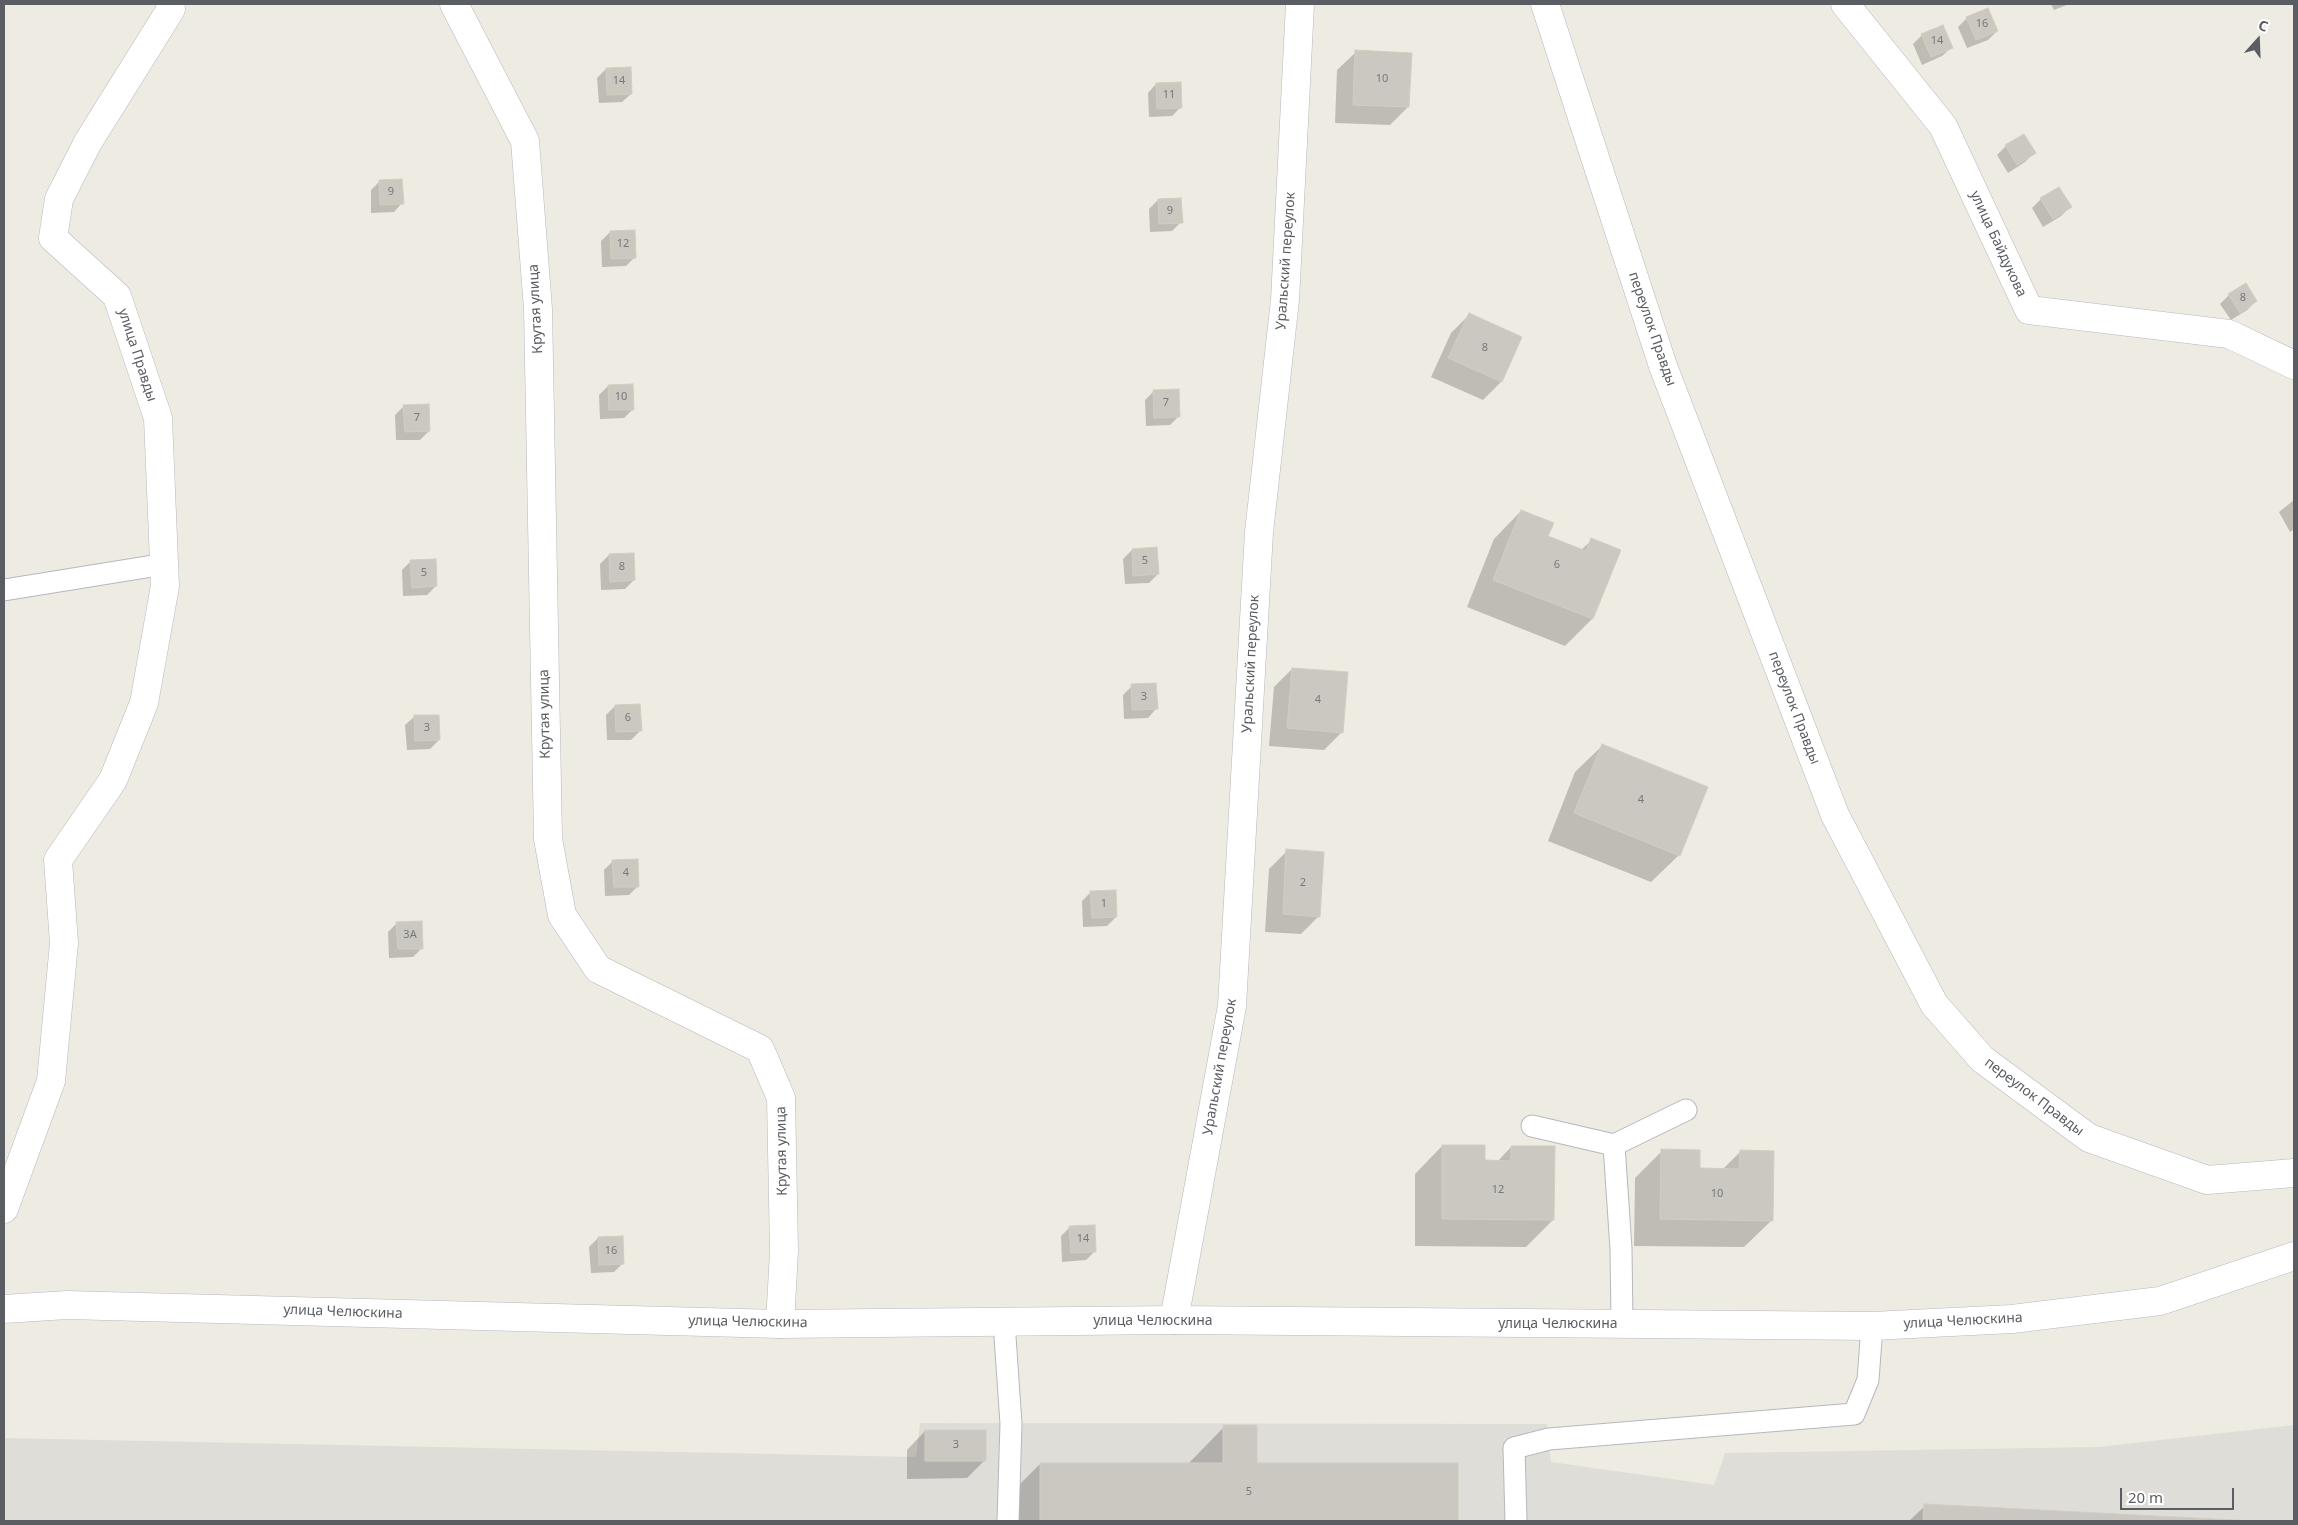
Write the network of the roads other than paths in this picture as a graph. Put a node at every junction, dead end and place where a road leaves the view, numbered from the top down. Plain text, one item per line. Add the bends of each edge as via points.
1 (170, 4) edge
2 (454, 4) edge
3 (1300, 4) edge
4 (1545, 4) edge
5 (1845, 4) edge
6 (2294, 365) edge
7 (164, 564) junction
8 (4, 590) edge
9 (1686, 1110) dead end
10 (1532, 1126) dead end
11 (1614, 1145) junction
12 (2294, 1173) edge
13 (4, 1209) edge
14 (2294, 1256) edge
15 (4, 1309) edge
16 (1174, 1320) junction
17 (1004, 1322) junction
18 (780, 1324) junction
19 (1622, 1324) junction
20 (1872, 1326) junction
21 (1008, 1521) edge
22 (1516, 1521) edge

1 - 7 street, улица Правды via 171,9 88,142 59,199 53,238 117,296 158,418
2 - 18 street, Крутая улица via 524,140 538,309 548,839 562,915 598,969 760,1049 781,1098 784,1251
3 - 16 street, Уральский переулок via 1285,300 1259,532 1232,1006
4 - 12 street, переулок Правды via 1663,366 1835,815 1934,1004 1982,1059 2089,1138 2207,1180
5 - 6 street, улица Байдукова via 1943,126 2029,310 2230,334
7 - 8 lane
7 - 13 street, улица Правды via 165,586 144,703 113,780 58,860 64,943 51,1081
9 - 11 lane
10 - 11 lane
11 - 19 lane
14 - 20 street, улица Челюскина via 2160,1301 2012,1319
15 - 18 street, улица Челюскина via 67,1305
16 - 17 street, улица Челюскина
16 - 19 street, улица Челюскина
17 - 18 street, улица Челюскина
17 - 21 lane via 1012,1424
19 - 20 street, улица Челюскина
20 - 22 lane via 1868,1380 1854,1414 1549,1439 1514,1448

